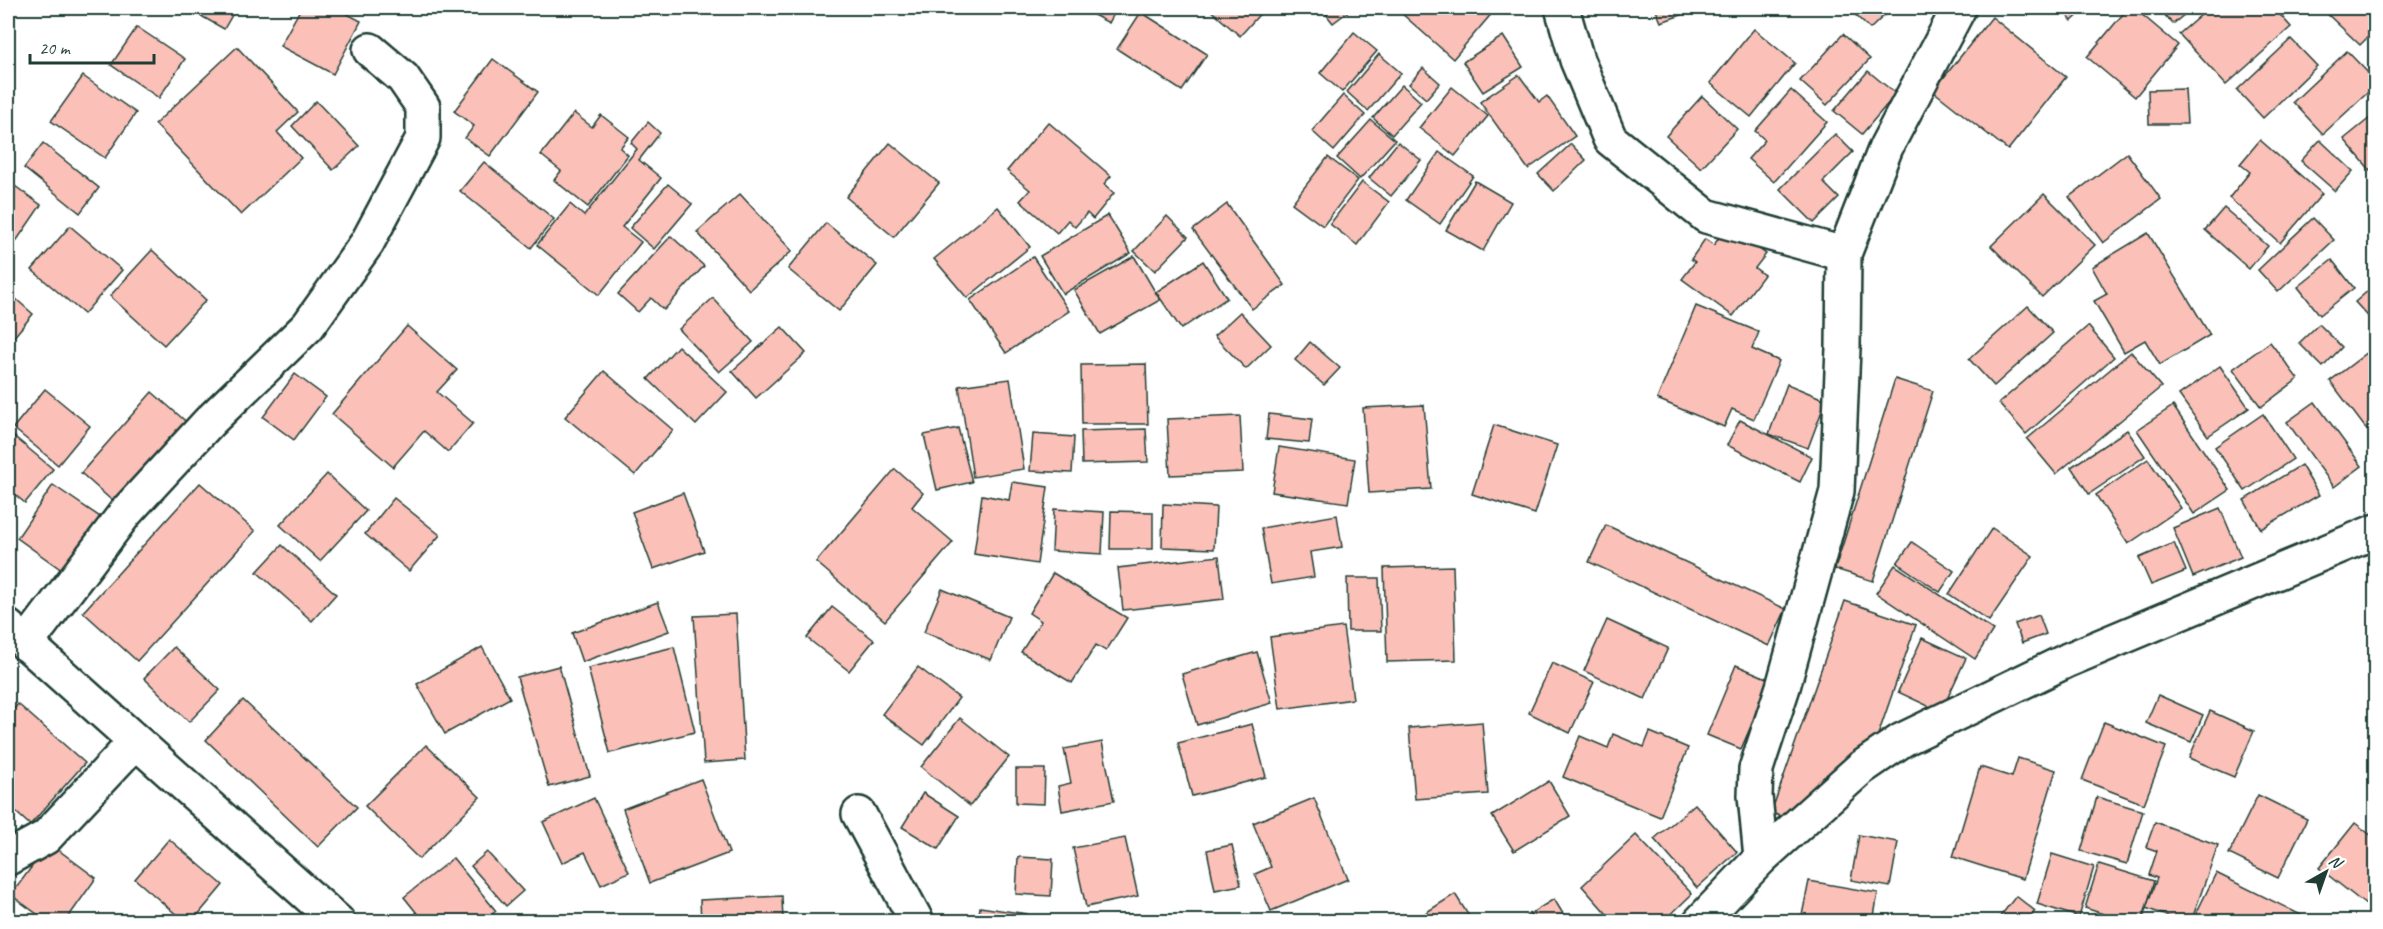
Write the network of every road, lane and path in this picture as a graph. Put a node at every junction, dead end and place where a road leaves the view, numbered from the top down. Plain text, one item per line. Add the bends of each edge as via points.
1 (1562, 8) edge
2 (1959, 8) edge
3 (370, 50) dead end
4 (1844, 254) junction
5 (2376, 531) edge
6 (17, 636) edge
7 (135, 742) junction
8 (859, 814) dead end
9 (8, 858) edge
10 (1761, 858) junction
11 (338, 921) edge
12 (917, 921) edge
13 (1700, 921) edge

1 - 4 street via 1610,139 1706,216
2 - 4 street via 1886,147
3 - 6 street via 403,78 423,107 423,138 367,243 308,326 208,422
4 - 10 street via 1837,491 1784,687 1756,769
5 - 10 street via 2068,660 1902,740 1861,768
6 - 7 street
7 - 9 street via 46,837
7 - 11 street
8 - 12 street
10 - 13 street

